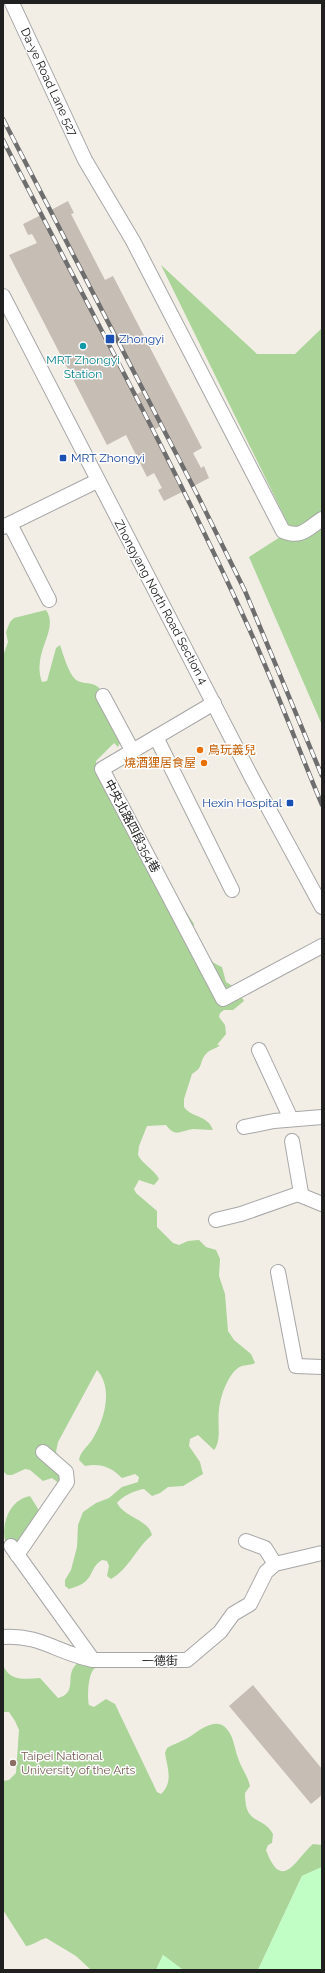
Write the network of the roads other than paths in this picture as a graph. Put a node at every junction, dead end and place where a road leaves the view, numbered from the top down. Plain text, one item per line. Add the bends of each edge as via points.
1 (12, 3) edge
2 (3, 296) edge
3 (98, 482) junction
4 (322, 519) edge
5 (7, 526) edge
6 (49, 600) dead end
7 (103, 696) dead end
8 (214, 703) junction
9 (156, 737) junction
10 (132, 750) junction
11 (232, 890) dead end
12 (322, 906) edge
13 (322, 946) edge
14 (259, 1050) dead end
15 (322, 1117) edge
16 (291, 1119) junction
17 (244, 1126) dead end
18 (292, 1141) dead end
19 (300, 1193) junction
20 (322, 1204) edge
21 (216, 1220) dead end
22 (278, 1272) dead end
23 (322, 1367) edge
24 (43, 1452) dead end
25 (246, 1541) dead end
26 (322, 1553) edge
27 (275, 1564) junction
28 (3, 1637) edge
29 (93, 1660) junction

1 - 4 street, Da-ye Road Lane 527 via 85,160 133,241 283,531 292,535 302,533
2 - 3 street, Zhongyang North Road Section 4
3 - 5 street
3 - 8 street, Zhongyang North Road Section 4
5 - 6 street
7 - 10 street
8 - 9 street, 中央北路四段354巷
8 - 12 street, Zhongyang North Road Section 4 via 261,796
9 - 10 street, 中央北路四段354巷
9 - 11 street
10 - 13 street, 中央北路四段354巷 via 102,769 223,999
14 - 16 street
15 - 16 street
16 - 17 street
18 - 19 street
19 - 20 street
19 - 21 street
22 - 23 street via 296,1366
24 - 29 street via 66,1472 66,1482 14,1550
25 - 27 street via 265,1548
26 - 27 street
27 - 29 street, 一德街 via 266,1572 250,1604 233,1614 220,1632 187,1660
28 - 29 street, 一德街 via 15,1636 43,1642

